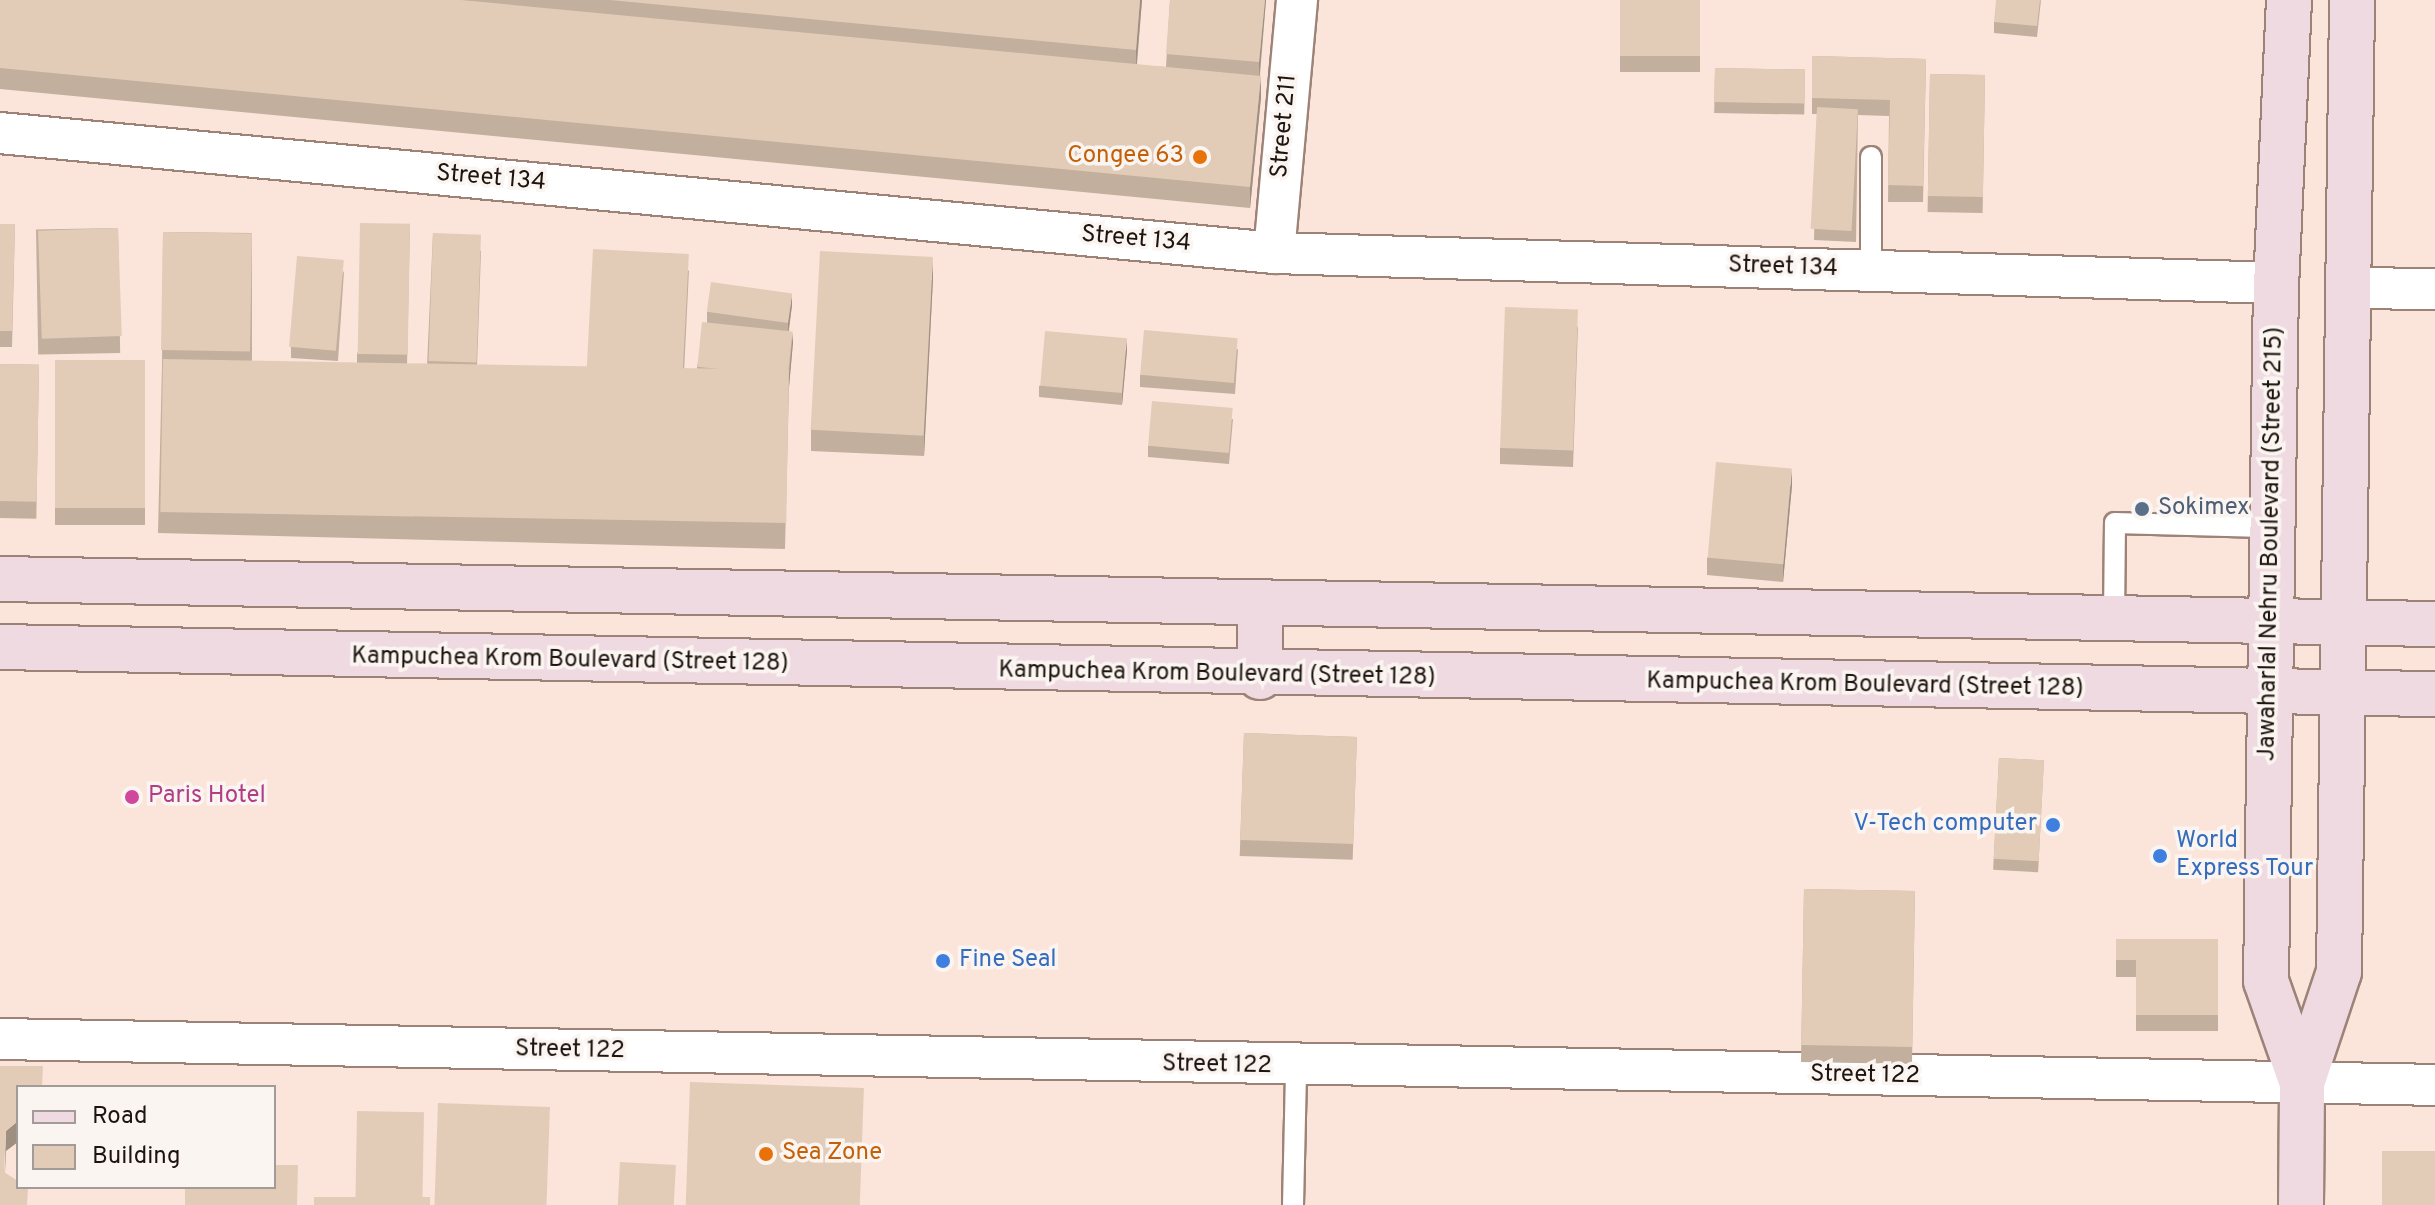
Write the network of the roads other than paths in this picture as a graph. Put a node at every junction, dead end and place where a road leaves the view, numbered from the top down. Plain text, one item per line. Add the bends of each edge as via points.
1 (1297, 0) edge
2 (2289, 0) edge
3 (2352, 0) edge
4 (0, 133) edge
5 (1871, 157) dead end
6 (1274, 253) junction
7 (1871, 271) junction
8 (2276, 283) junction
9 (2351, 288) junction
10 (2435, 289) edge
11 (2273, 527) junction
12 (0, 579) edge
13 (1260, 602) junction
14 (2114, 618) junction
15 (2272, 620) junction
16 (2345, 622) junction
17 (2435, 624) edge
18 (0, 647) edge
19 (1260, 677) junction
20 (2270, 691) junction
21 (2343, 692) junction
22 (2435, 694) edge
23 (0, 1039) edge
24 (1296, 1068) junction
25 (2302, 1083) junction
26 (2435, 1085) edge
27 (1293, 1205) edge
28 (2301, 1205) edge

1 - 6 street, Street 211
2 - 8 main road, Jawaharlal Nehru Boulevard (Street 215)
3 - 9 main road, Jawaharlal Nehru Boulevard (Street 215)
4 - 6 street, Street 134
5 - 7 lane
6 - 7 street, Street 134
7 - 8 street, Street 134
8 - 11 main road, Jawaharlal Nehru Boulevard (Street 215)
9 - 10 street
9 - 16 main road, Jawaharlal Nehru Boulevard (Street 215)
11 - 14 lane via 2115,523
11 - 15 main road, Jawaharlal Nehru Boulevard (Street 215)
12 - 13 main road
13 - 14 main road
13 - 19 main road
14 - 15 main road
15 - 16 main road
15 - 20 main road, Jawaharlal Nehru Boulevard (Street 215)
16 - 17 main road
16 - 21 main road, Jawaharlal Nehru Boulevard (Street 215)
18 - 19 main road, Kampuchea Krom Boulevard (Street 128)
19 - 20 main road, Kampuchea Krom Boulevard (Street 128)
20 - 21 main road, Kampuchea Krom Boulevard (Street 128)
20 - 25 main road, Jawaharlal Nehru Boulevard (Street 215) via 2266,981
21 - 22 main road, Kampuchea Krom Boulevard (Street 128)
21 - 25 main road, Jawaharlal Nehru Boulevard (Street 215) via 2339,972
23 - 24 street, Street 122
24 - 25 street, Street 122
24 - 27 lane
25 - 26 street, Street 122
25 - 28 main road, Jawaharlal Nehru Boulevard (Street 215)

